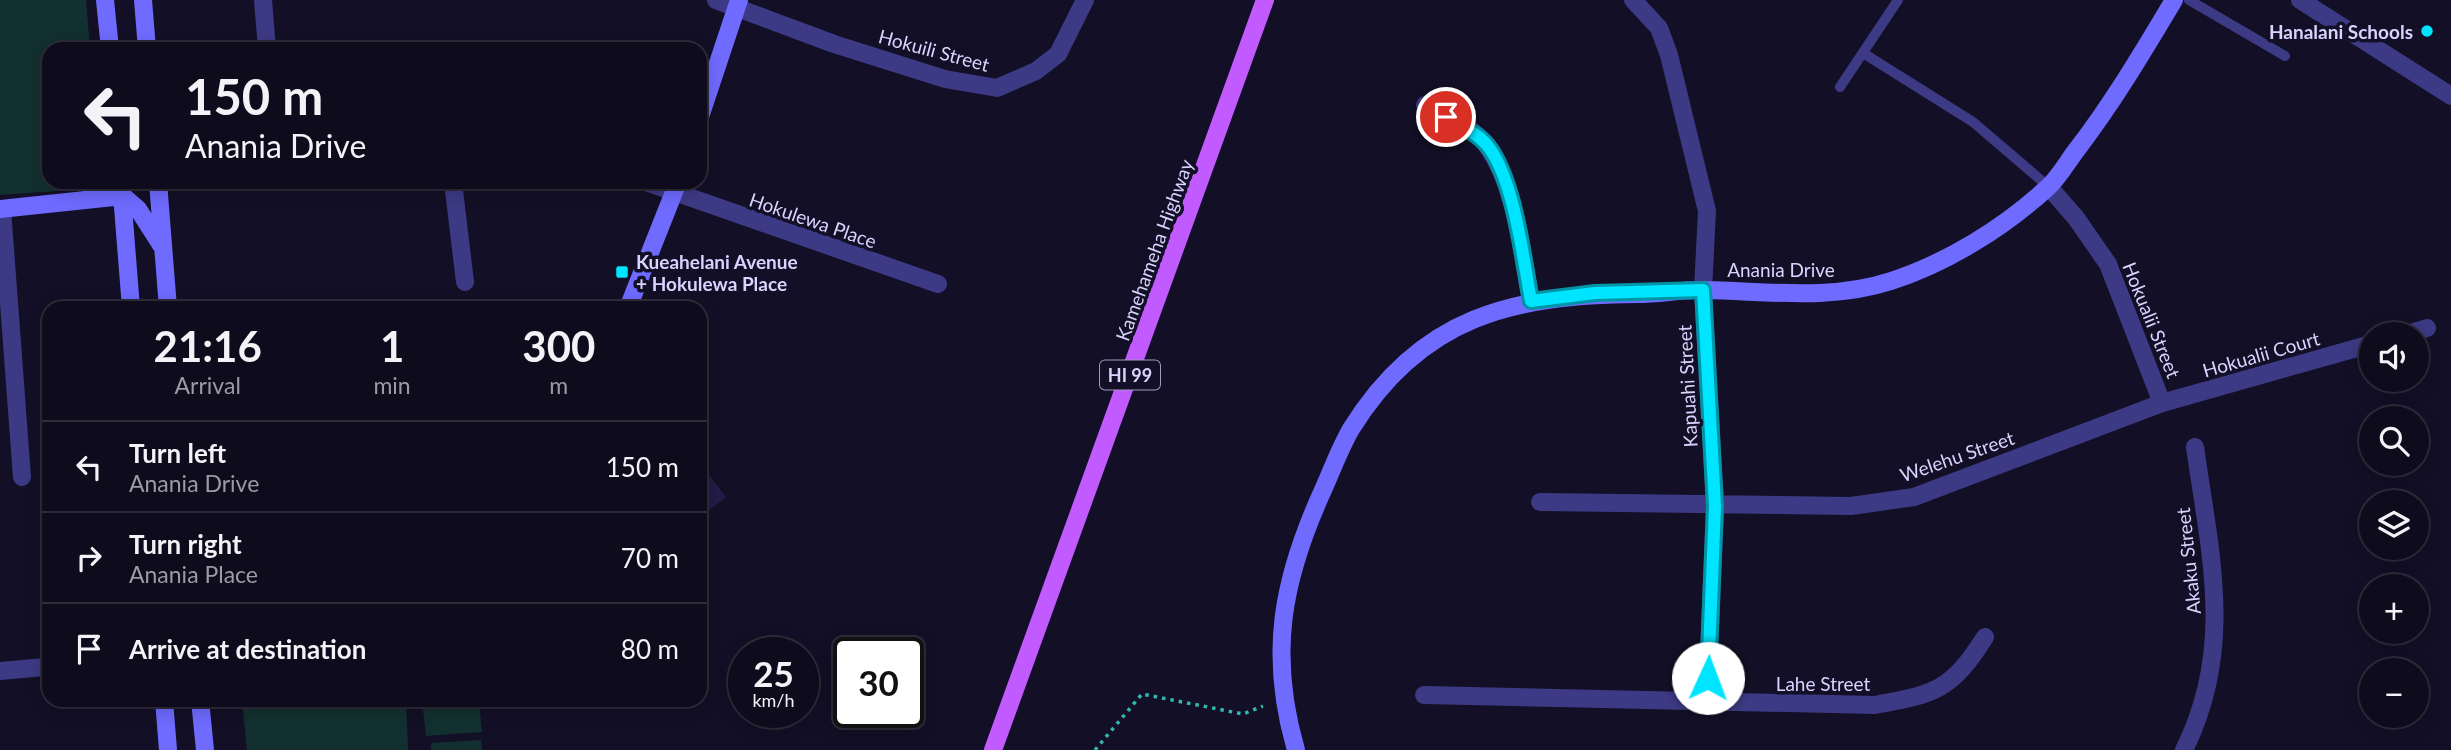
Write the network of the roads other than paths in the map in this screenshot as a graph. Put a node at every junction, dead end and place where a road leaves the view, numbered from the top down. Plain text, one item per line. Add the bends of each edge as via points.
1 (105, 0) edge
2 (143, 0) edge
3 (263, 0) edge
4 (716, 0) edge
5 (1085, 0) edge
6 (1265, 0) edge
7 (1633, 0) edge
8 (1898, 0) edge
9 (2174, 0) edge
10 (2189, 0) edge
11 (2300, 0) edge
12 (738, 4) edge
13 (109, 42) edge
14 (146, 42) edge
15 (266, 42) edge
16 (1863, 53) junction
17 (2285, 56) dead end
18 (1840, 87) dead end
19 (707, 96) edge
20 (2451, 96) edge
21 (1425, 105) dead end
22 (2049, 187) junction
23 (122, 189) edge
24 (159, 189) edge
25 (454, 189) edge
26 (675, 189) edge
27 (681, 189) edge
28 (1, 209) edge
29 (164, 250) junction
30 (465, 282) dead end
31 (938, 284) dead end
32 (1703, 290) junction
33 (130, 301) edge
34 (168, 301) edge
35 (631, 301) edge
36 (1531, 301) junction
37 (2359, 347) edge
38 (2162, 403) junction
39 (2196, 447) dead end
40 (22, 477) dead end
41 (1540, 502) dead end
42 (1715, 506) junction
43 (1985, 637) dead end
44 (42, 667) edge
45 (0, 671) edge
46 (1424, 695) dead end
47 (1707, 703) junction
48 (165, 707) edge
49 (201, 707) edge
50 (169, 750) edge
51 (205, 750) edge
52 (993, 750) edge
53 (1296, 750) edge
54 (2184, 750) edge

1 - 13 street
2 - 14 street
3 - 15 street
4 - 12 street, Hokuili Street
5 - 12 street, Hokuili Street via 1058,54 1036,71 997,88 945,79 834,44
6 - 52 main road, Kamehameha Highway / HI 99
7 - 32 street, Kapuahi Street via 1659,28 1699,173 1707,211
8 - 16 lane
9 - 22 street, Anania Drive via 2096,124
10 - 17 lane
11 - 20 street
12 - 19 street
16 - 18 lane
16 - 22 lane via 1973,122
21 - 36 street via 1487,145 1513,208
22 - 32 street, Anania Drive via 1959,250 1890,281 1819,294
22 - 38 street, Hokualii Street via 2108,264
23 - 28 street
23 - 29 street
23 - 33 street
24 - 29 street
25 - 30 street
26 - 35 street
27 - 31 street, Hokulewa Place
28 - 40 street
29 - 34 street
32 - 36 street, Anania Drive via 1595,293
32 - 42 street, Kapuahi Street
36 - 53 street, Anania Drive via 1474,317 1404,362 1351,430 1318,501 1282,617 1279,659
37 - 38 street, Hokualii Court
38 - 42 street, Welehu Street via 1914,497 1851,506
39 - 54 street, Akaku Street via 2216,596 2216,637 2195,727
41 - 42 street, Welehu Street
42 - 47 street, Kapuahi Street
43 - 47 street, Lahe Street via 1965,668 1940,690 1907,699 1875,705
44 - 45 street
46 - 47 street, Lahe Street
48 - 50 street
49 - 51 street

